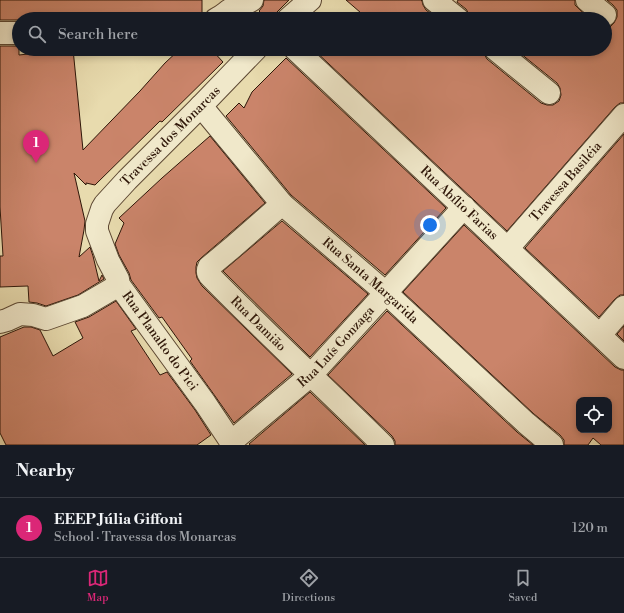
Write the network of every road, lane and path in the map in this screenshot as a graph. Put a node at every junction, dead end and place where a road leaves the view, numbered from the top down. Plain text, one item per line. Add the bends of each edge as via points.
1 (310, 0) edge
2 (434, 0) edge
3 (587, 0) edge
4 (296, 12) edge
5 (449, 12) edge
6 (601, 12) edge
7 (0, 33) edge
8 (12, 33) edge
9 (249, 56) edge
10 (302, 56) edge
11 (504, 56) edge
12 (549, 93) dead end
13 (201, 106) junction
14 (624, 115) edge
15 (282, 204) junction
16 (464, 208) junction
17 (97, 231) joint
18 (508, 248) junction
19 (119, 285) junction
20 (386, 294) junction
21 (624, 307) edge
22 (0, 322) edge
23 (600, 335) junction
24 (624, 358) edge
25 (311, 375) junction
26 (232, 443) edge
27 (383, 445) edge
28 (552, 445) edge

1 - 4 street
2 - 5 street
3 - 6 street
7 - 8 street
9 - 13 street, Travessa dos Monarcas
10 - 16 street, Rua Abílio Farias
11 - 12 street
13 - 15 street, Rua Santa Margarida
13 - 17 street, Travessa dos Monarcas via 105,204 98,220
14 - 18 street, Travessa Basiléia
15 - 20 street, Rua Santa Margarida
15 - 25 street, Rua Damião via 209,267 208,273
16 - 18 street, Rua Abílio Farias
16 - 20 street, Rua Luís Gonzaga
17 - 19 street, Rua Planalto do Pici
18 - 23 street, Rua Abílio Farias
19 - 22 street via 83,306 46,319 20,314
19 - 26 street, Rua Planalto do Pici
20 - 25 street, Rua Luís Gonzaga
20 - 28 street, Rua Santa Margarida
21 - 23 street
23 - 24 street, Rua Abílio Farias
25 - 26 street, Rua Luís Gonzaga
25 - 27 street, Rua Damião

